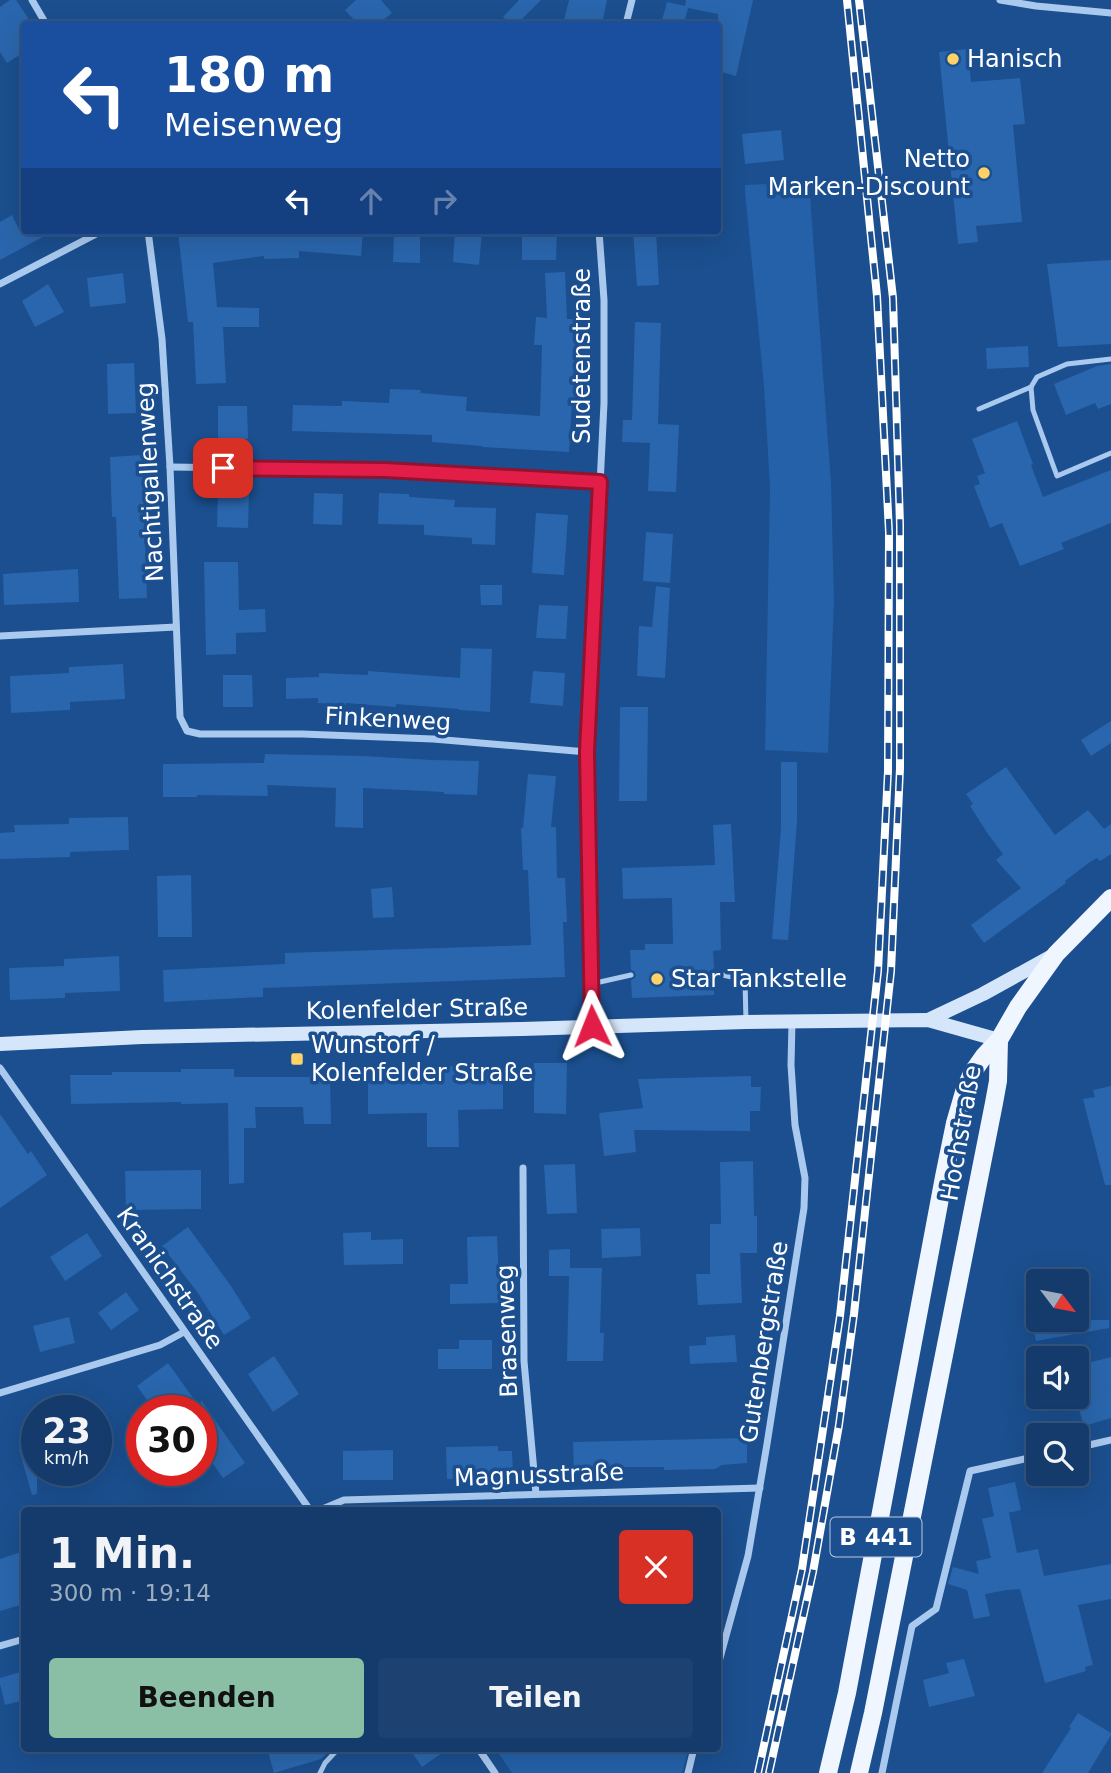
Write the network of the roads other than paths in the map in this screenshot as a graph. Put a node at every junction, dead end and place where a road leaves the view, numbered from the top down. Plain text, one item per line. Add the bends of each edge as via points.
1 (32, 0) edge
2 (632, 0) edge
3 (1000, 0) edge
4 (1111, 13) edge
5 (44, 21) edge
6 (627, 21) edge
7 (95, 235) edge
8 (149, 235) edge
9 (599, 235) edge
10 (0, 284) edge
11 (1111, 359) edge
12 (1031, 387) junction
13 (979, 409) dead end
14 (1111, 453) edge
15 (170, 467) junction
16 (600, 482) junction
17 (176, 627) junction
18 (0, 636) edge
19 (187, 731) joint
20 (587, 752) junction
21 (1111, 898) edge
22 (1056, 954) junction
23 (714, 973) dead end
24 (631, 975) dead end
25 (591, 984) junction
26 (928, 1020) junction
27 (792, 1021) junction
28 (746, 1022) junction
29 (592, 1026) junction
30 (999, 1040) junction
31 (0, 1044) edge
32 (0, 1068) edge
33 (523, 1168) dead end
34 (184, 1332) junction
35 (0, 1393) edge
36 (1111, 1440) edge
37 (1089, 1445) edge
38 (1026, 1459) edge
39 (760, 1488) junction
40 (536, 1494) junction
41 (308, 1507) edge
42 (327, 1507) edge
43 (21, 1640) edge
44 (0, 1646) edge
45 (721, 1654) edge
46 (335, 1752) edge
47 (481, 1752) edge
48 (693, 1752) edge
49 (320, 1773) edge
50 (495, 1773) edge
51 (688, 1773) edge
52 (828, 1773) edge
53 (859, 1773) edge
54 (882, 1773) edge

1 - 5 street
2 - 6 street
3 - 4 street
7 - 10 street
8 - 15 street, Nachtigallenweg via 162,339
9 - 16 street, Sudetenstraße via 604,300
11 - 12 lane via 1067,364 1037,377
12 - 13 lane
12 - 14 lane via 1033,410 1057,476
15 - 16 street via 385,470
15 - 17 street, Nachtigallenweg
16 - 20 street, Sudetenstraße
17 - 18 street
17 - 19 street, Nachtigallenweg via 180,717
19 - 20 street, Finkenweg via 433,739
20 - 25 street, Sudetenstraße
21 - 22 main road, B 441
22 - 26 main road
22 - 30 main road, B 441
23 - 28 lane via 745,980
24 - 25 lane
25 - 29 street, Sudetenstraße
26 - 27 main road, Kolenfelder Straße
26 - 30 main road, Kolenfelder Straße
27 - 28 main road, Kolenfelder Straße
27 - 39 street, Gutenbergstraße via 795,1125 805,1178 804,1208
28 - 29 main road, Kolenfelder Straße
29 - 31 main road, Kolenfelder Straße
30 - 52 main road, Hochstraße / B 441 via 972,1073 955,1123
30 - 53 main road, Hochstraße / B 441 via 996,1092
32 - 34 street, Kranichstraße
33 - 40 street, Brasenweg via 524,1361
34 - 35 street via 160,1345
34 - 41 street, Kranichstraße
36 - 37 street
38 - 54 street via 970,1471 936,1609 912,1626
39 - 40 street, Magnusstraße
39 - 45 street, Gutenbergstraße via 748,1556
40 - 42 street, Magnusstraße via 344,1500
43 - 44 street
46 - 49 lane
47 - 50 street
48 - 51 street

